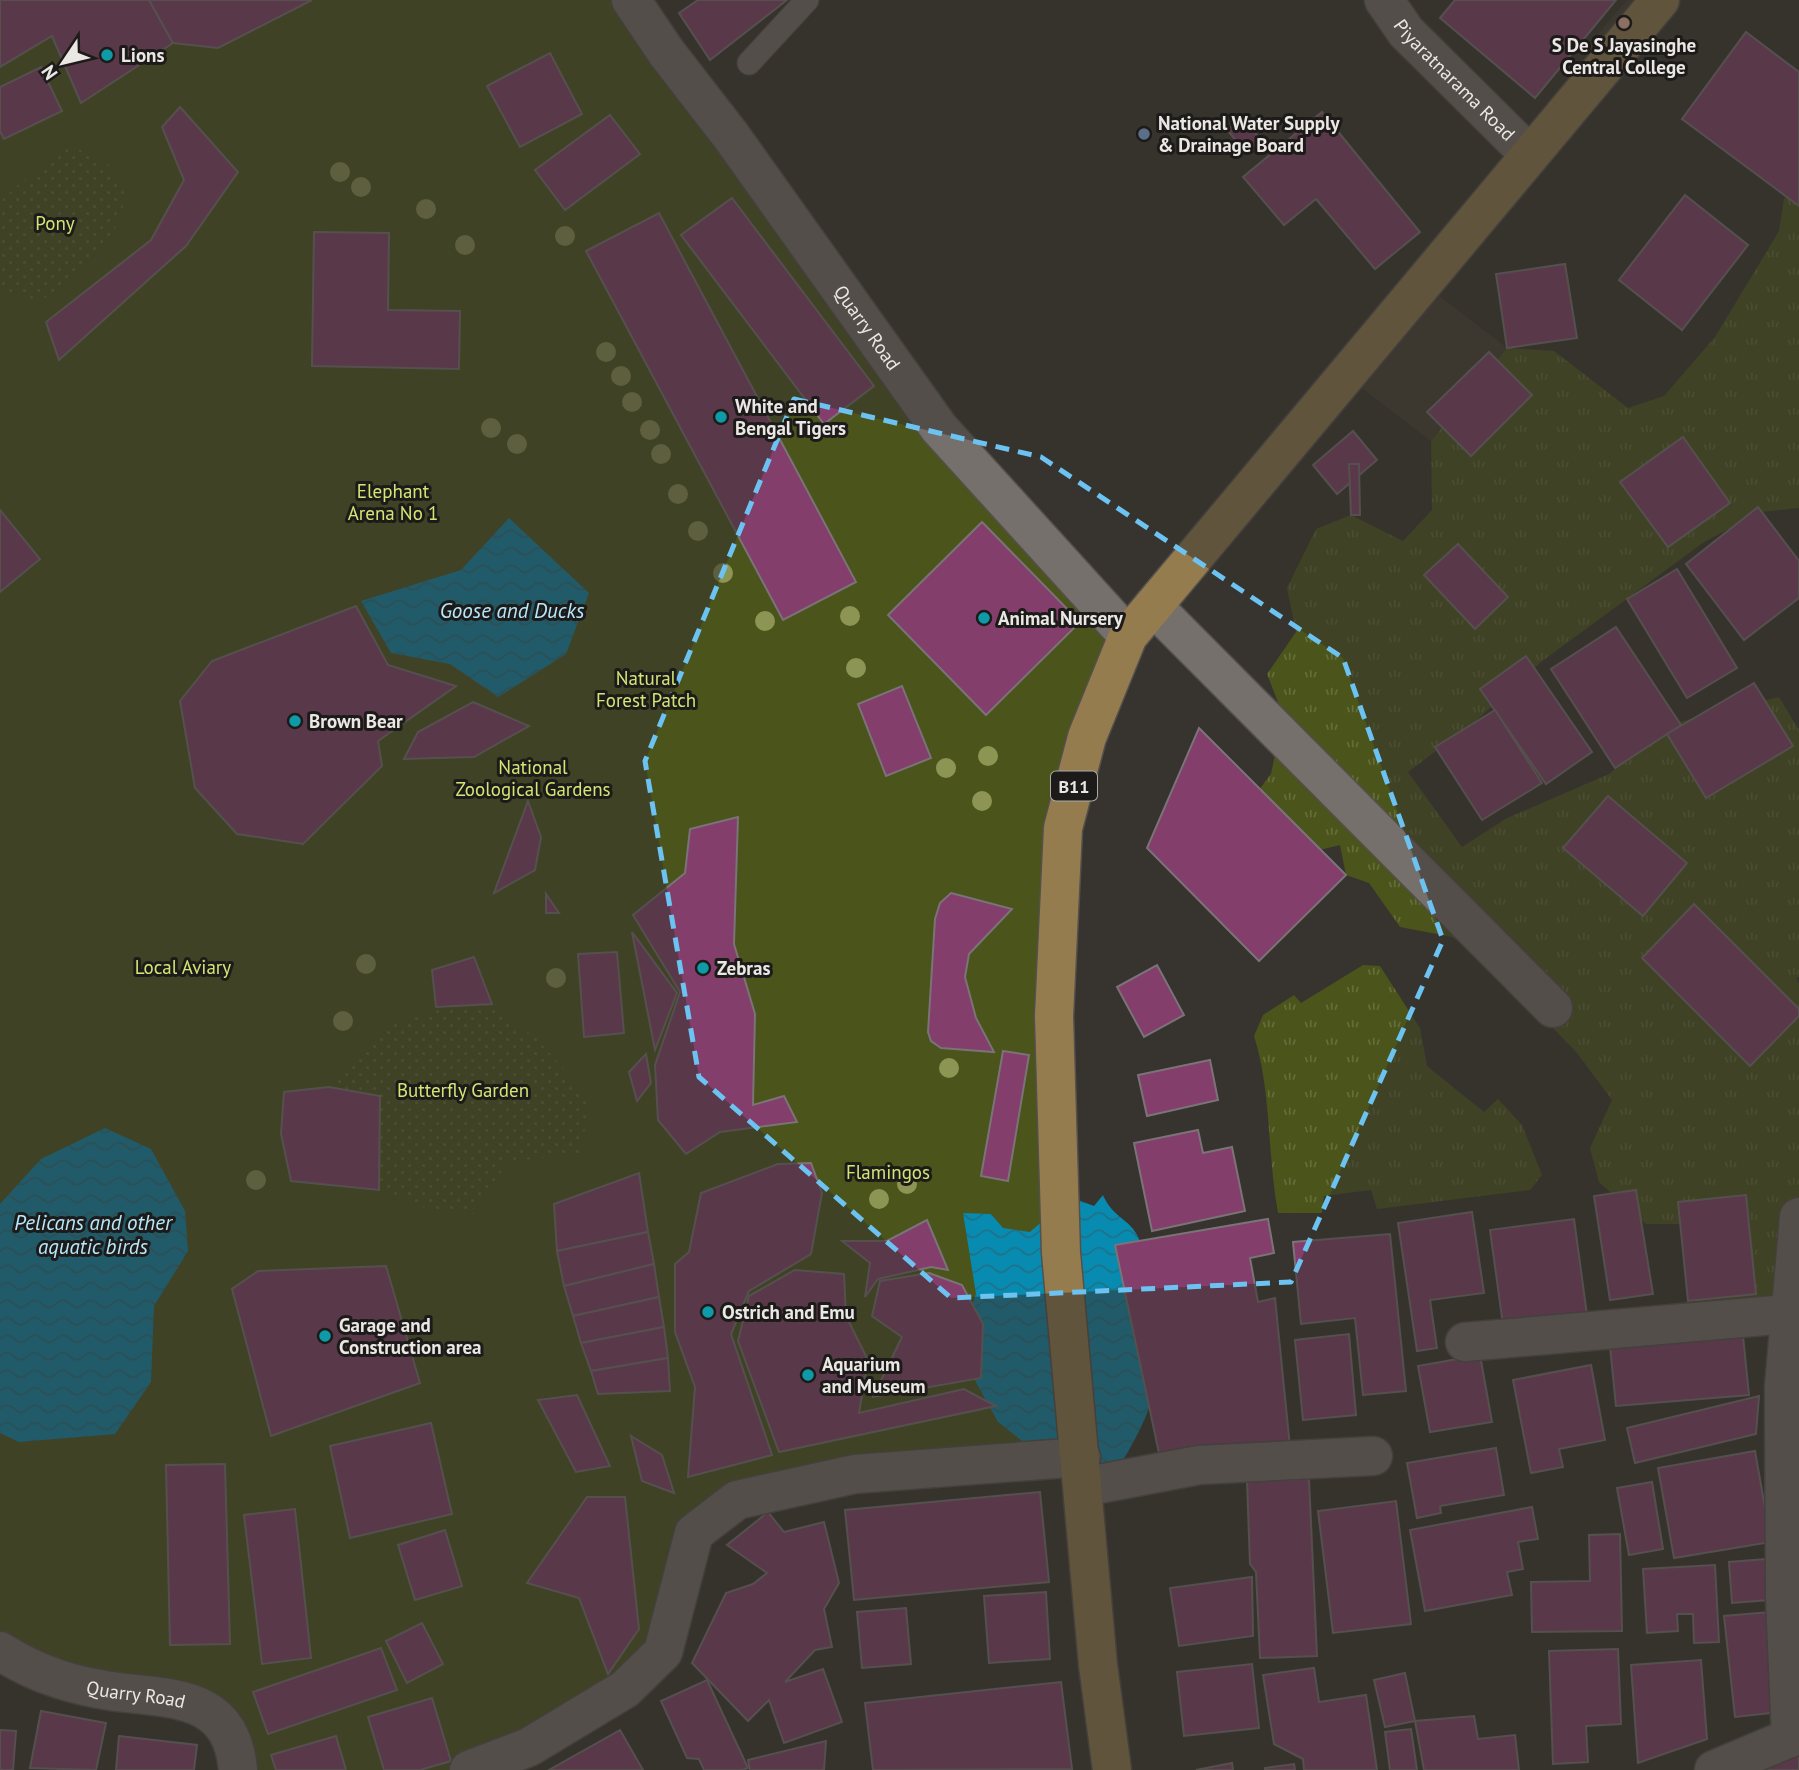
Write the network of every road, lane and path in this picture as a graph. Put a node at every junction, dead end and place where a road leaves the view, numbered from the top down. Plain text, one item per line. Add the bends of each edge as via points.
1 (631, 0) edge
2 (807, 0) edge
3 (1384, 0) edge
4 (1660, 0) edge
5 (749, 63) dead end
6 (1531, 155) junction
7 (1153, 606) junction
8 (1128, 636) junction
9 (1553, 1008) dead end
10 (1799, 1217) edge
11 (1788, 1314) junction
12 (1465, 1342) dead end
13 (1373, 1456) dead end
14 (1082, 1472) junction
15 (0, 1651) edge
16 (1795, 1736) edge
17 (238, 1770) edge
18 (470, 1770) edge
19 (1112, 1770) edge
20 (1714, 1770) edge

1 - 8 street, Quarry Road via 939,428
2 - 5 lane
3 - 6 street, Piyaratnarama Road via 1406,32
4 - 6 main road, B11
6 - 7 main road, B11
7 - 8 main road, B11
7 - 9 street
8 - 14 main road, B11 via 1087,737 1063,828 1054,1030 1061,1253
10 - 11 street
11 - 12 street
11 - 16 street via 1784,1387
13 - 14 street
14 - 18 street via 855,1474 737,1500 694,1533 663,1652 625,1689 529,1747
14 - 19 main road, B11
15 - 17 street, Quarry Road via 33,1672 99,1689 180,1699 215,1714 236,1750
16 - 20 street

